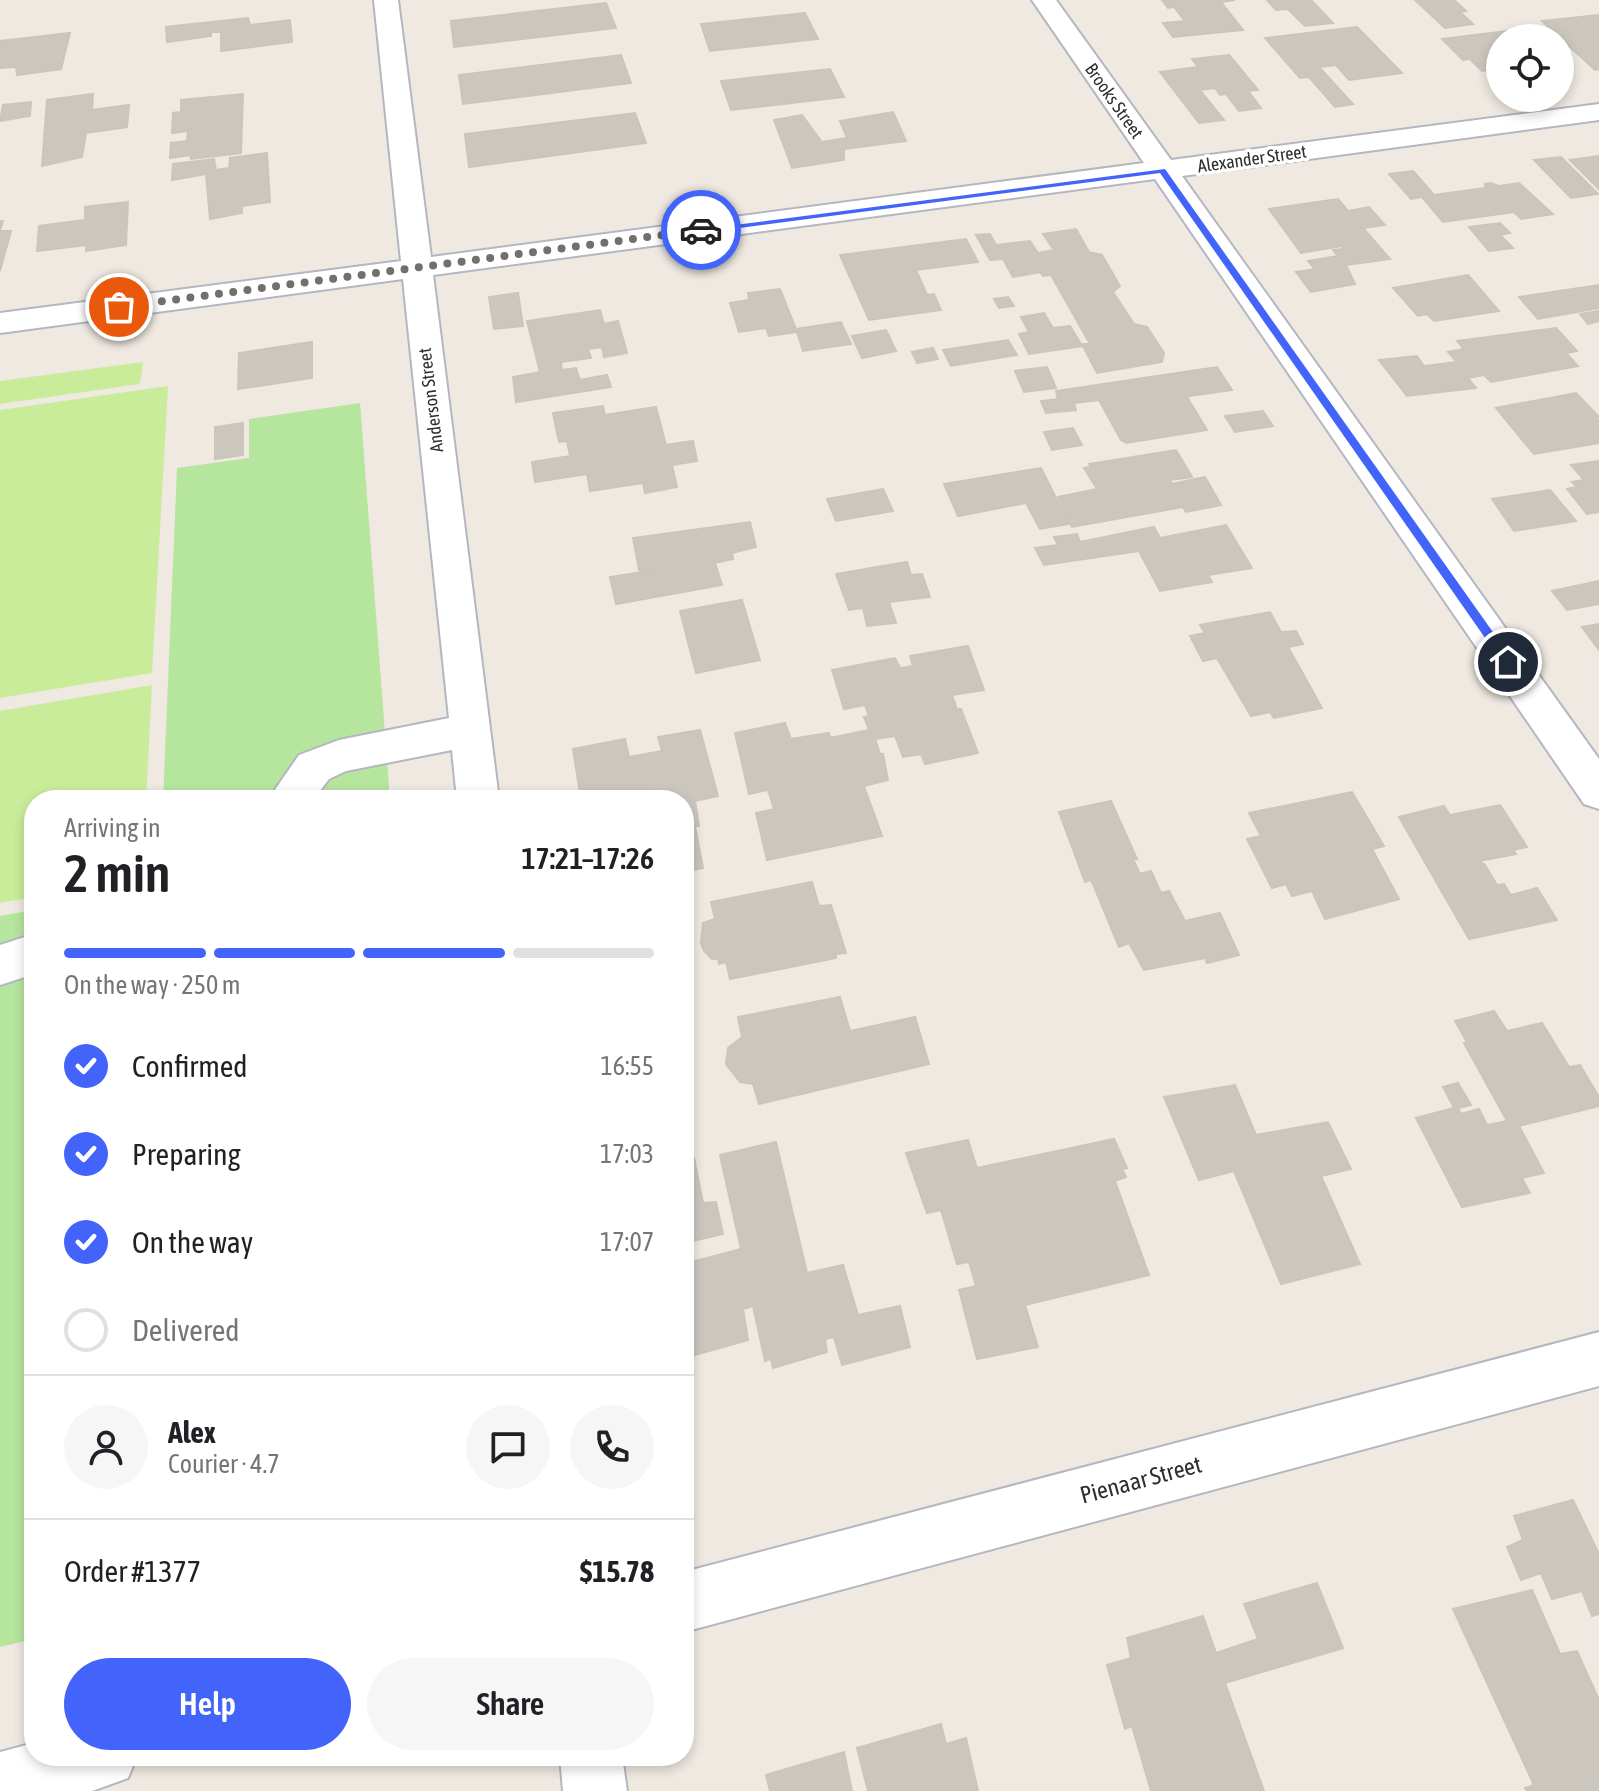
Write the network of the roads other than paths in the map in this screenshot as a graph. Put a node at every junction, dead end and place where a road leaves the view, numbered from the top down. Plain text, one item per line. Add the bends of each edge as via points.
1 (386, 0) edge
2 (1044, 0) edge
3 (1599, 112) edge
4 (1162, 170) junction
5 (416, 268) junction
6 (0, 323) edge
7 (470, 730) junction
8 (297, 790) edge
9 (477, 790) edge
10 (1599, 792) edge
11 (24, 957) edge
12 (0, 965) edge
13 (1599, 1359) edge
14 (694, 1599) edge
15 (68, 1766) edge
16 (592, 1766) edge
17 (0, 1784) edge
18 (595, 1791) edge

1 - 5 street, Anderson Street
2 - 4 street, Brooks Street
3 - 4 street, Alexander Street
4 - 5 street, Alexander Street
4 - 10 street, Brooks Street
5 - 6 street, Alexander Street
5 - 7 street, Anderson Street
7 - 8 street via 339,756 314,767
7 - 9 street, Anderson Street
11 - 12 street
13 - 14 street, Pienaar Street
15 - 17 street
16 - 18 street

